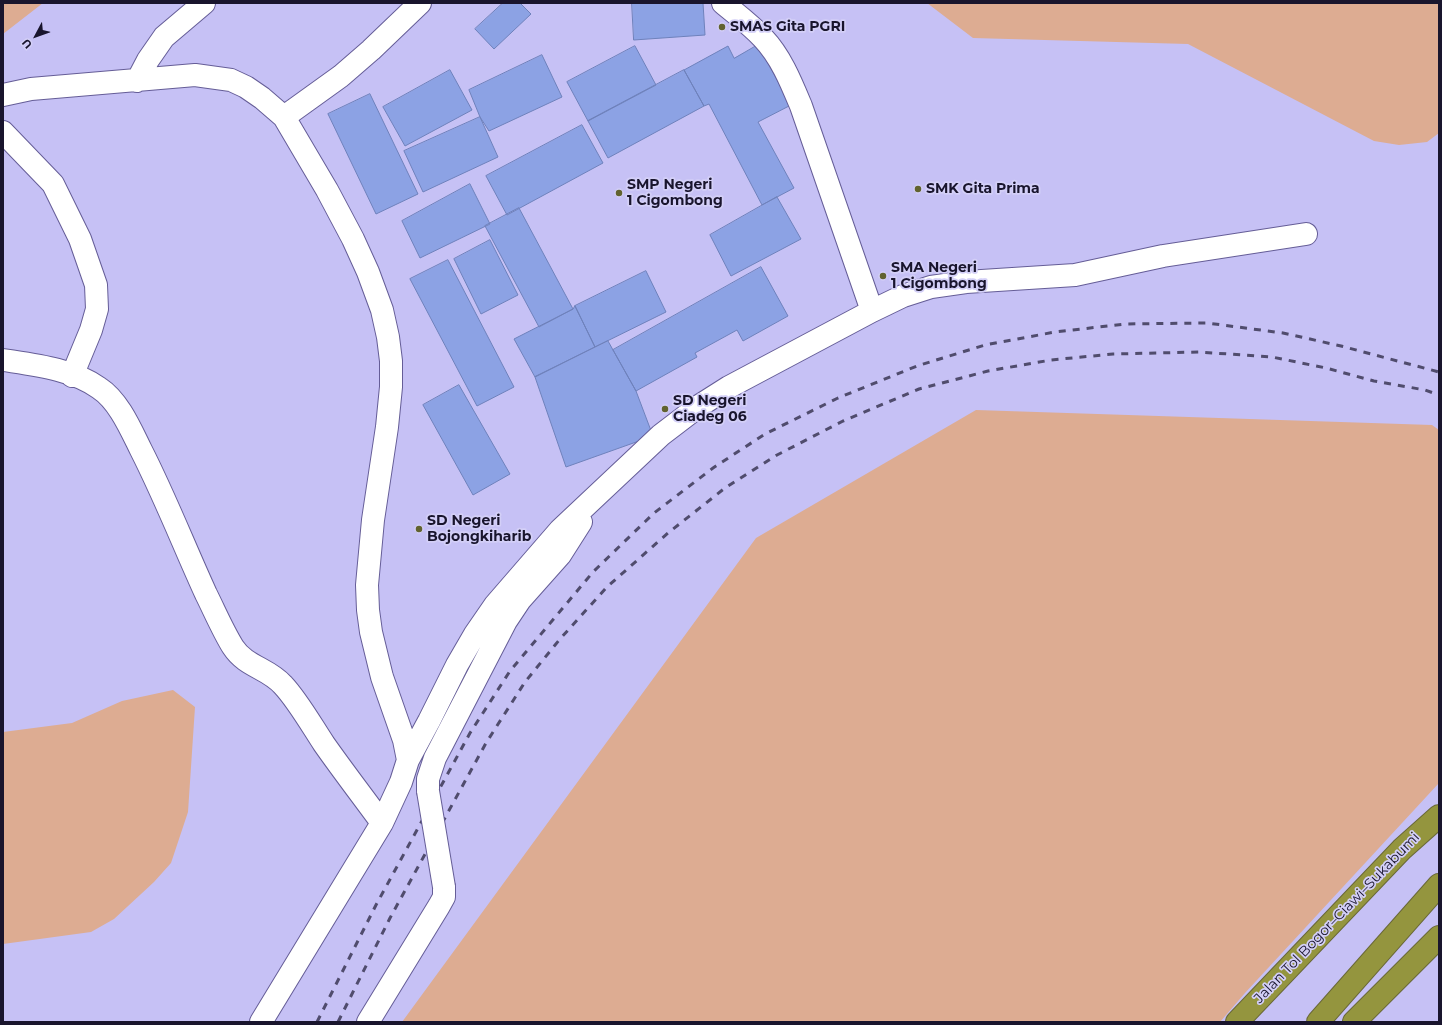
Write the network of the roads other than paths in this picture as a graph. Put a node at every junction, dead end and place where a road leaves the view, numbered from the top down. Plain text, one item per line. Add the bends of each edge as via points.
1 (204, 3) edge
2 (420, 3) edge
3 (723, 3) edge
4 (137, 81) junction
5 (3, 96) edge
6 (284, 117) junction
7 (3, 132) edge
8 (1306, 234) dead end
9 (872, 311) junction
10 (3, 360) edge
11 (72, 376) junction
12 (599, 494) junction
13 (408, 760) junction
14 (1439, 816) edge
15 (382, 824) junction
16 (1439, 885) edge
17 (1439, 938) edge
18 (261, 1022) edge
19 (368, 1022) edge
20 (1237, 1022) edge
21 (1318, 1022) edge
22 (1354, 1022) edge

1 - 4 street via 164,37
2 - 6 street via 341,76
3 - 9 street via 763,38 781,62 801,106
4 - 5 street via 31,89
4 - 6 street via 195,75 231,80 262,98
6 - 13 street via 327,190 368,272 382,310 388,337 391,387 367,585 374,650 404,740
7 - 11 street via 53,184 80,239 96,286 97,309
8 - 9 street via 1163,256 1075,275 966,282 931,287 903,296
9 - 12 street via 699,406 661,435
10 - 11 street via 40,366
11 - 15 street via 101,389 128,423 167,502 193,567 223,629 240,657 271,674 284,686
12 - 13 street via 560,530 495,605 475,634
12 - 19 street, bridge via 560,555 520,600 506,621 435,758 428,779 428,791 444,897
13 - 15 street
14 - 20 highway, Jalan Tol Bogor–Ciawi–Sukabumi via 1402,849
15 - 18 street
16 - 21 highway
17 - 22 highway

